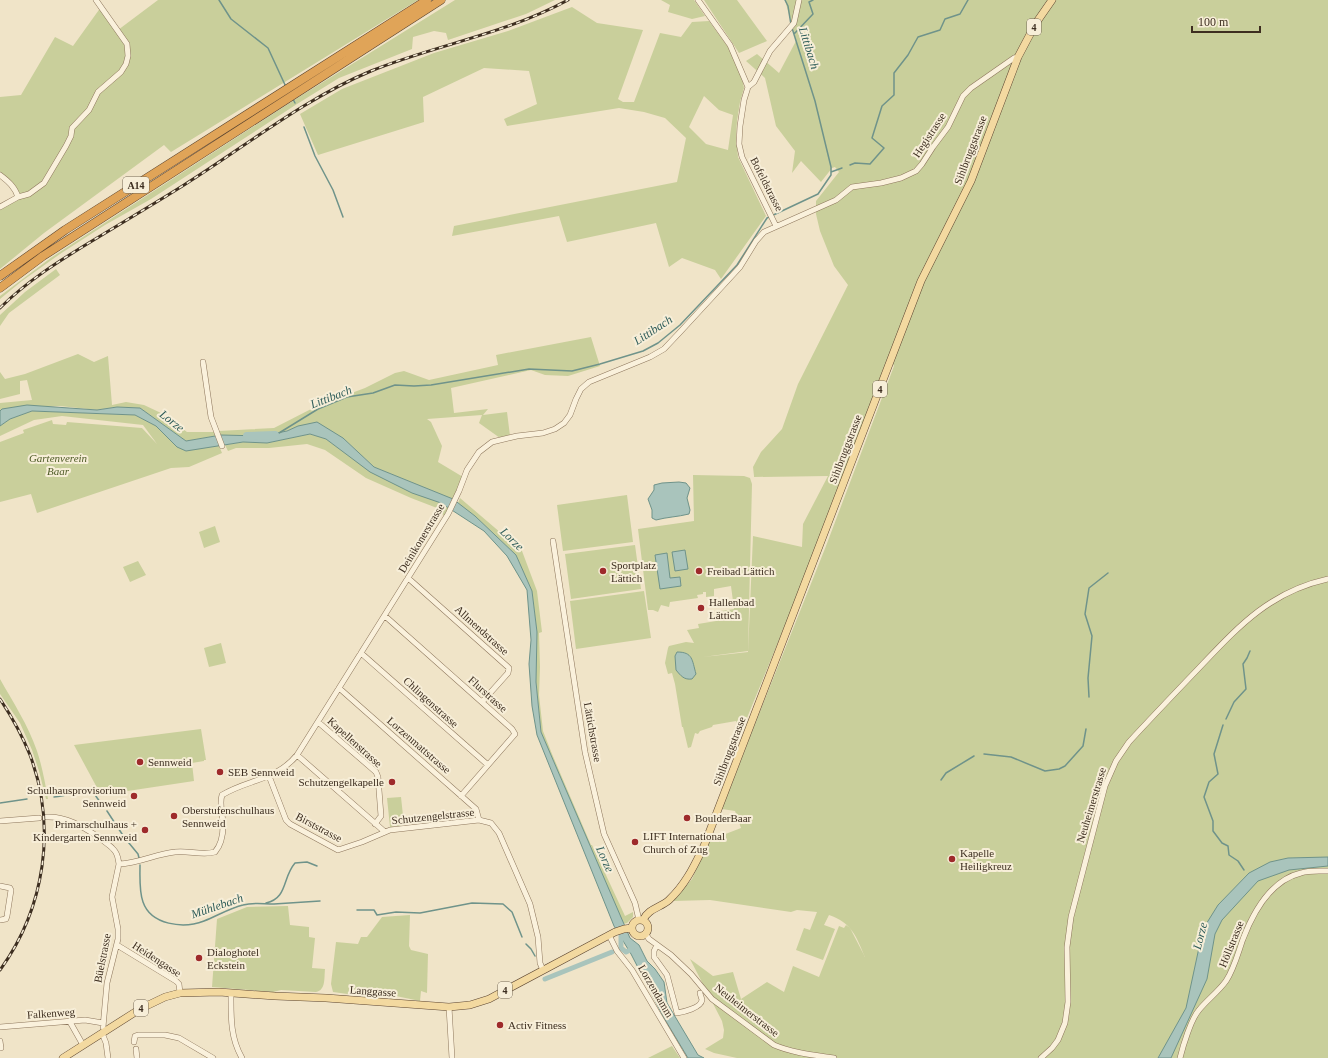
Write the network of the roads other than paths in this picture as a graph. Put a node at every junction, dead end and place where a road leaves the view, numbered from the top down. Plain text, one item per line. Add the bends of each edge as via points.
1 (96, 0) edge
2 (427, 0) edge
3 (441, 0) edge
4 (698, 0) edge
5 (799, 0) edge
6 (1052, 0) edge
7 (1018, 57) junction
8 (748, 87) junction
9 (0, 175) edge
10 (18, 197) junction
11 (0, 208) edge
12 (776, 226) junction
13 (0, 276) edge
14 (0, 288) edge
15 (203, 362) dead end
16 (222, 446) dead end
17 (553, 541) dead end
18 (408, 578) junction
19 (1328, 579) edge
20 (385, 616) junction
21 (361, 653) junction
22 (339, 688) junction
23 (482, 702) junction
24 (318, 722) junction
25 (297, 755) junction
26 (488, 765) junction
27 (270, 776) junction
28 (461, 796) junction
29 (46, 817) dead end
30 (39, 818) dead end
31 (479, 820) junction
32 (0, 821) edge
33 (375, 824) junction
34 (385, 832) junction
35 (119, 864) junction
36 (1328, 871) edge
37 (0, 886) edge
38 (662, 905) junction
39 (636, 908) junction
40 (650, 911) junction
41 (0, 920) edge
42 (643, 922) junction
43 (630, 929) junction
44 (645, 933) junction
45 (612, 934) junction
46 (116, 945) junction
47 (657, 945) junction
48 (543, 970) junction
49 (180, 993) junction
50 (231, 993) junction
51 (700, 993) dead end
52 (449, 1007) junction
53 (70, 1022) junction
54 (103, 1023) junction
55 (0, 1027) edge
56 (103, 1032) junction
57 (0, 1041) edge
58 (134, 1042) dead end
59 (83, 1045) junction
60 (1, 1048) dead end
61 (136, 1050) dead end
62 (63, 1058) edge
63 (108, 1058) edge
64 (137, 1058) edge
65 (213, 1058) edge
66 (242, 1058) edge
67 (452, 1058) edge
68 (684, 1058) edge
69 (834, 1058) edge
70 (1040, 1058) edge
71 (1180, 1058) edge

1 - 10 street via 127,44 126,64 122,72 98,92 89,110 72,128 66,146 44,183 28,194
2 - 13 highway, A14 via 71,226
3 - 14 highway, A14 via 48,253
4 - 8 street via 730,45
5 - 8 street, Bofeldstrasse via 794,23 770,51 754,82
6 - 7 main road, Sihlbruggstrasse / 4
7 - 12 street, Hegistrasse via 963,96 948,127 916,171 901,178 852,187 836,200
7 - 38 main road, Sihlbruggstrasse / 4 via 971,181 918,288 704,846 691,874
8 - 12 street, Bofeldstrasse via 739,144 742,157
9 - 10 street via 11,184
10 - 11 street
12 - 18 street, Deinikonerstrasse via 764,232 740,267 664,349 589,382 578,394 570,415 555,429 486,445 472,460 450,510
15 - 16 street via 211,417
17 - 39 street, Lättichstrasse via 588,764 604,834
18 - 20 street, Deinikonerstrasse
18 - 23 street, Allmendstrasse via 509,668 508,673
19 - 70 street, Neuheimerstrasse via 1299,587 1262,607 1239,627 1129,742 1116,761 1106,786 1071,917 1067,947 1068,1002 1065,1023 1058,1040
20 - 21 street, Deinikonerstrasse
20 - 23 street, Flurstrasse
21 - 22 street, Deinikonerstrasse
21 - 26 street, Chlingenstrasse
22 - 24 street, Deinikonerstrasse
22 - 28 street, Lorzenmattstrasse
23 - 26 street, Flurstrasse via 516,734
24 - 25 street, Deinikonerstrasse
24 - 33 street, Kapellenstrasse via 376,772 381,816
25 - 27 street, Deinikonerstrasse via 290,764
25 - 33 street, Schutzengelstrasse
26 - 28 street, Flurstrasse
27 - 34 street, Birststrasse via 286,820 334,849 342,850
27 - 35 street, Deinikonerstrasse via 222,795 220,800 224,823 221,841 215,852 172,852 137,862
28 - 31 street, Lorzenmattstrasse via 476,809
29 - 35 street via 61,818 84,828 114,849
30 - 32 street
31 - 34 street, Schutzengelstrasse
31 - 48 street, Schutzengelstrasse via 491,823 499,833 527,898 538,937
33 - 34 street, Schutzengelstrasse
35 - 46 street, Büelstrasse via 112,897 118,929
36 - 71 street, Höllstrasse via 1301,872 1284,880 1261,903 1249,924 1226,981 1198,1011
37 - 41 street via 11,890 6,919
38 - 40 main road, Sihlbruggstrasse / 4
38 - 42 main road, Sihlbruggstrasse / 4
39 - 40 street
39 - 42 street, Lättichstrasse
40 - 42 main road, Sihlbruggstrasse / 4
42 - 43 main road via 633,924
42 - 44 main road via 648,930
43 - 44 main road via 639,935
43 - 45 main road, Langgasse / 4
44 - 47 street, Neuheimerstrasse
45 - 48 main road, Langgasse / 4
45 - 68 street, Lorzendamm via 617,951 632,970
46 - 49 street, Heidengasse via 176,981
46 - 54 street, Büelstrasse via 107,983
47 - 51 street via 654,957 667,975 677,1013 691,1010 700,1003
47 - 69 street, Neuheimerstrasse via 691,974 712,999 774,1045 784,1050
48 - 52 main road, Langgasse / 4 via 489,999 470,1005
49 - 50 main road, Langgasse / 4
49 - 56 main road, Langgasse / 4 via 152,1002
50 - 52 main road, Langgasse / 4
50 - 66 street via 233,1039
52 - 67 street
53 - 54 street, Falkenweg via 85,1020
53 - 55 street, Falkenweg
53 - 59 street
54 - 56 street, Büelstrasse
56 - 59 main road, 4
56 - 63 street, Büelstrasse
57 - 60 street
58 - 65 street via 135,1036 138,1035 172,1036
59 - 62 main road, 4
61 - 64 street

